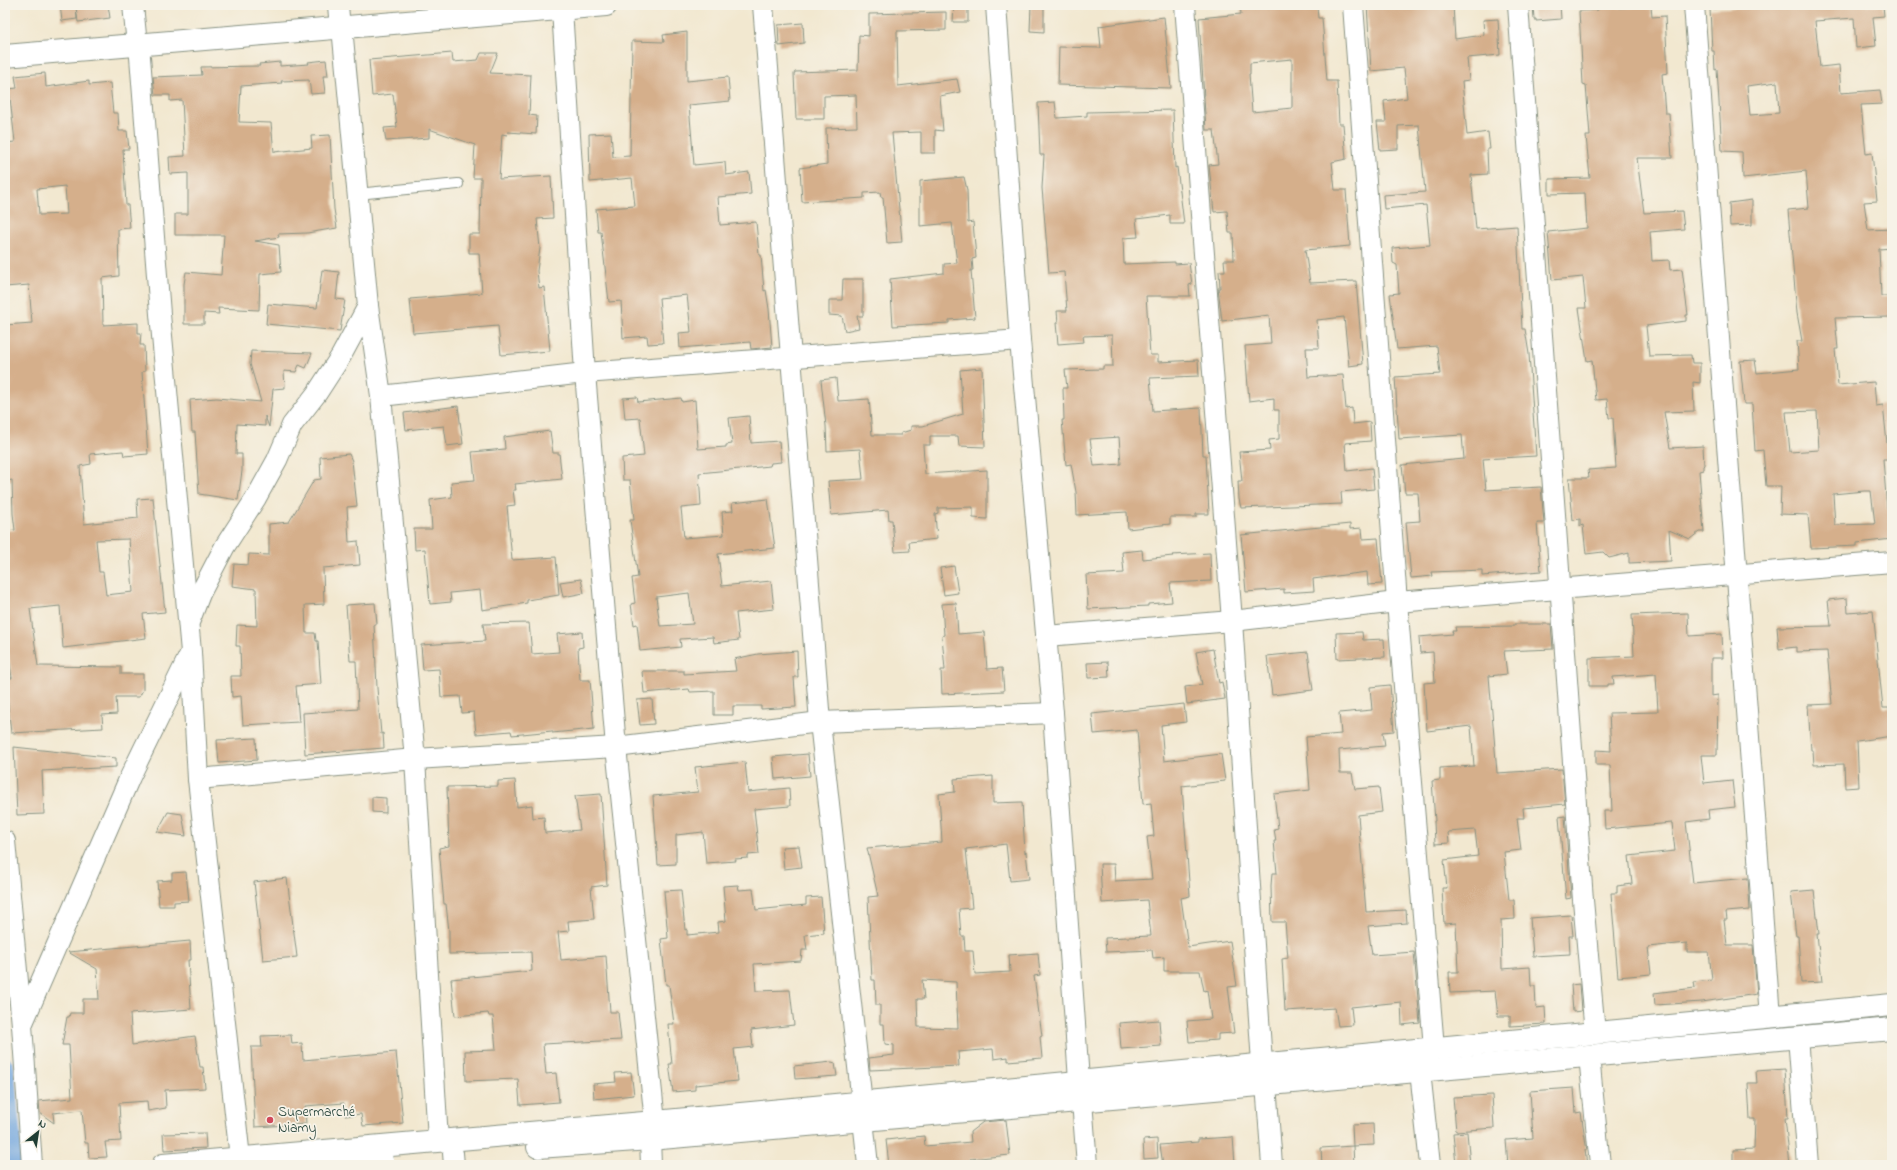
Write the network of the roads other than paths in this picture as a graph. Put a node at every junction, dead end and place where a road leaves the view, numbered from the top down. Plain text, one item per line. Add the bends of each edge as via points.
1 (133, 5) edge
2 (473, 5) edge
3 (606, 5) edge
4 (763, 5) edge
5 (996, 5) edge
6 (1185, 5) edge
7 (1353, 5) edge
8 (1518, 5) edge
9 (1694, 5) edge
10 (562, 9) junction
11 (340, 17) edge
12 (137, 39) junction
13 (5, 49) edge
14 (5, 56) edge
15 (458, 184) dead end
16 (357, 194) junction
17 (368, 306) junction
18 (1020, 340) junction
19 (792, 356) junction
20 (585, 373) junction
21 (382, 396) junction
22 (1892, 562) edge
23 (1736, 574) junction
24 (1562, 588) junction
25 (1397, 602) junction
26 (1232, 621) junction
27 (189, 625) junction
28 (1046, 636) junction
29 (191, 652) junction
30 (1053, 713) junction
31 (820, 722) junction
32 (616, 747) junction
33 (415, 758) junction
34 (198, 779) junction
35 (5, 841) edge
36 (1892, 1005) edge
37 (1770, 1017) junction
38 (22, 1025) junction
39 (1892, 1029) edge
40 (1595, 1033) junction
41 (1798, 1037) junction
42 (1434, 1048) junction
43 (1589, 1056) junction
44 (1262, 1064) junction
45 (1420, 1071) junction
46 (1266, 1084) junction
47 (1080, 1091) junction
48 (862, 1112) junction
49 (652, 1130) junction
50 (448, 1153) edge
51 (240, 1158) junction
52 (32, 1165) edge
53 (163, 1165) edge
54 (338, 1165) edge
55 (651, 1165) edge
56 (868, 1165) edge
57 (1087, 1165) edge
58 (1272, 1165) edge
59 (1430, 1165) edge
60 (1600, 1165) edge
61 (1808, 1165) edge

1 - 12 street
2 - 11 street
3 - 10 street
4 - 19 street
5 - 18 street
6 - 26 street
7 - 25 street
8 - 24 street
9 - 23 street
10 - 11 street
10 - 20 street
11 - 12 street
11 - 16 street
12 - 13 street
12 - 14 street
12 - 27 street
15 - 16 lane
16 - 17 street
17 - 21 street
17 - 27 street via 318,393 292,425 277,460 225,546 200,594
18 - 19 street
18 - 28 street
19 - 20 street
19 - 31 street
20 - 21 street
20 - 32 street
21 - 33 street
22 - 23 street
23 - 24 street
23 - 37 street
24 - 25 street
24 - 40 street
25 - 26 street
25 - 42 street
26 - 28 street
26 - 44 street
27 - 29 street
28 - 30 street
29 - 34 street
29 - 38 street via 130,777
30 - 31 street
30 - 47 street
31 - 32 street
31 - 48 street
32 - 33 street
32 - 49 street
33 - 34 street
33 - 50 street
34 - 51 street
35 - 38 street
36 - 37 street
37 - 40 street
38 - 52 street
39 - 41 street
40 - 42 street
41 - 43 street
41 - 61 street
42 - 44 street
43 - 45 street
43 - 60 street
44 - 47 street
45 - 46 street
45 - 59 street
46 - 47 street
46 - 58 street
47 - 48 street
47 - 57 street
48 - 49 street
48 - 56 street
49 - 50 street
49 - 55 street
50 - 51 street
50 - 54 street
51 - 53 street

